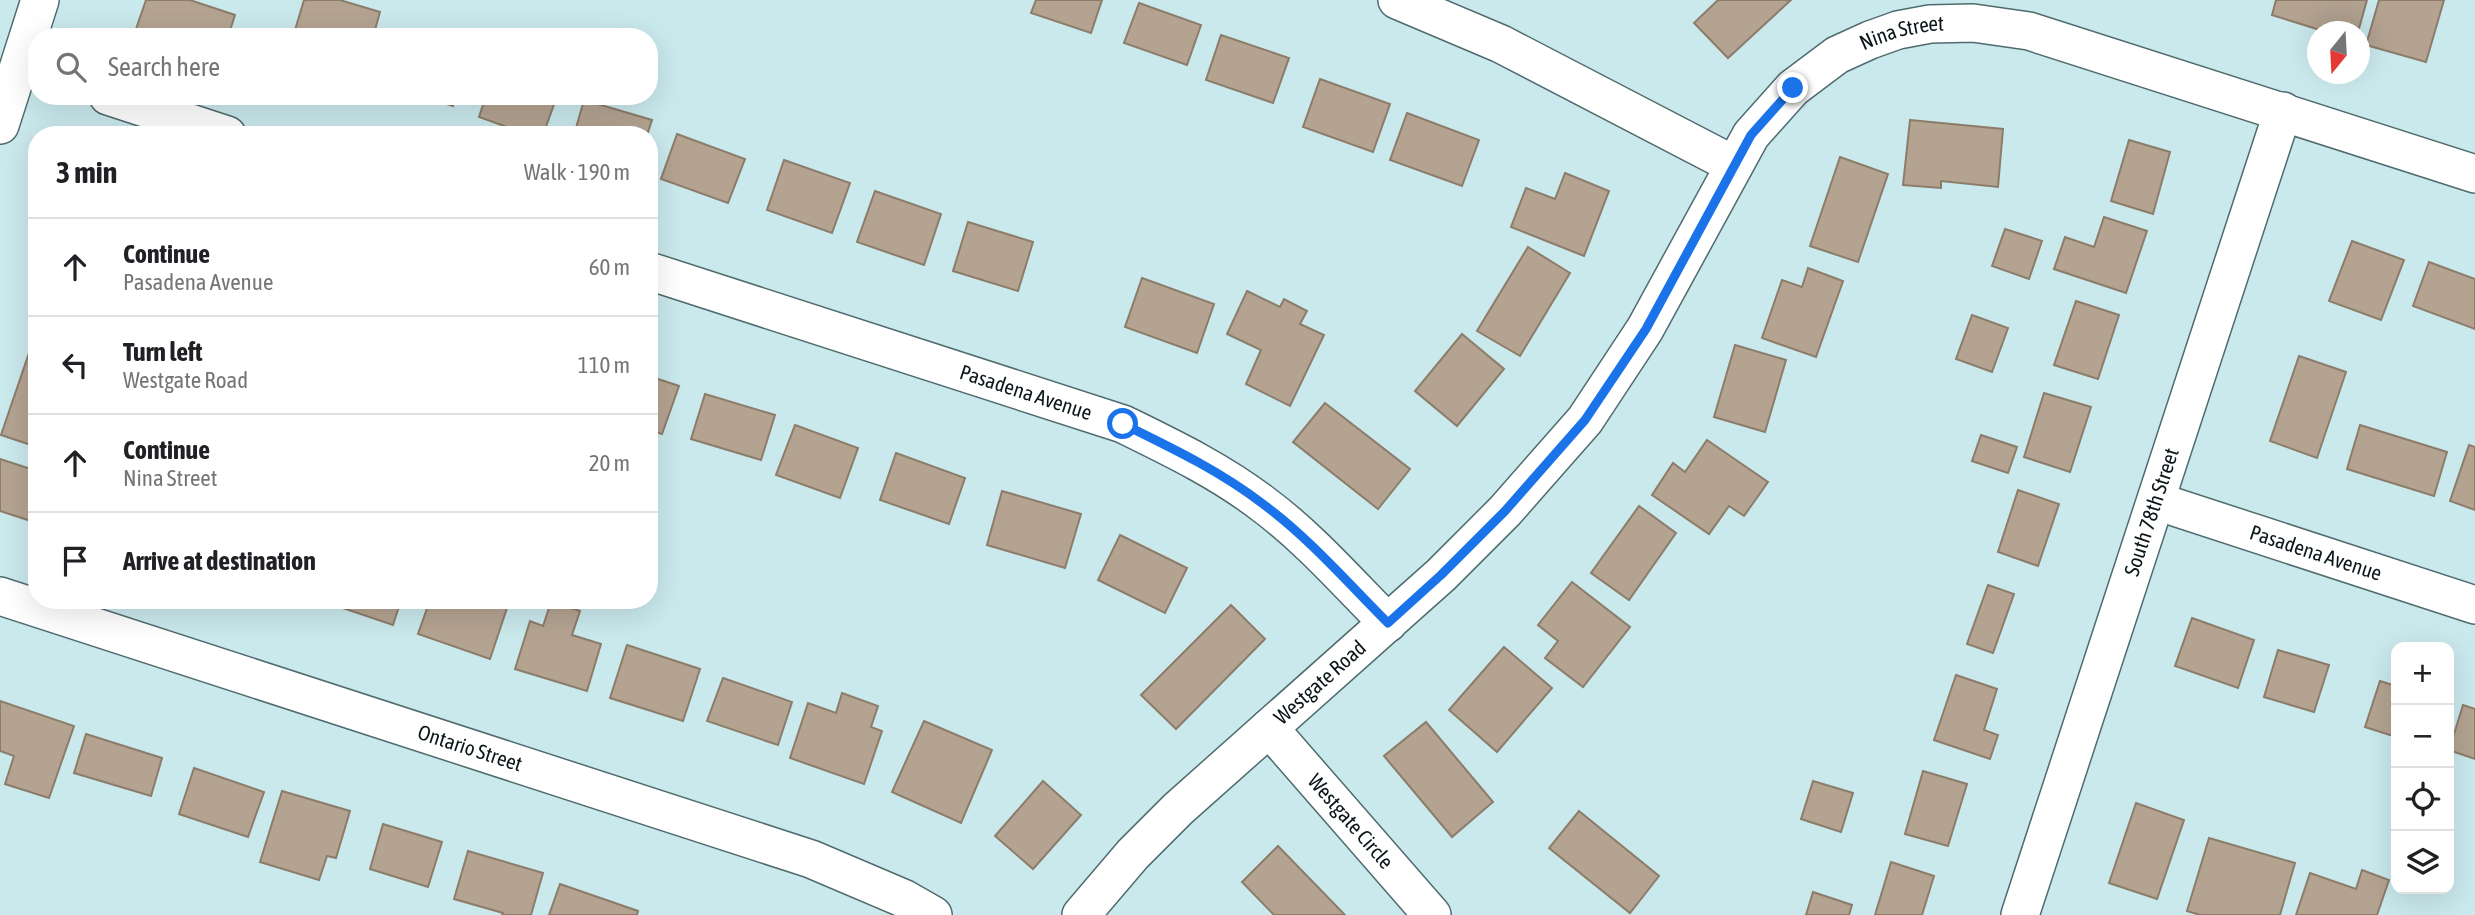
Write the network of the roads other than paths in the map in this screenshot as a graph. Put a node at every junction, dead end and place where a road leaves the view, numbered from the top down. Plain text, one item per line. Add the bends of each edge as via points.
1 (40, 0) edge
2 (1397, 0) edge
3 (35, 28) edge
4 (28, 70) edge
5 (135, 105) edge
6 (2283, 111) junction
7 (0, 125) edge
8 (200, 126) edge
9 (1734, 164) junction
10 (2475, 174) edge
11 (658, 274) edge
12 (2156, 501) junction
13 (0, 596) edge
14 (28, 605) edge
15 (2475, 605) edge
16 (40, 609) edge
17 (1388, 623) junction
18 (1269, 727) junction
19 (933, 915) edge
20 (1081, 915) edge
21 (1432, 915) edge
22 (2020, 915) edge

1 - 3 street
2 - 9 street via 1501,44
4 - 7 street
5 - 8 street
6 - 9 street, Nina Street via 2029,31 1973,23 1930,24 1898,30 1837,55 1793,88 1751,135
6 - 10 street, Nina Street
6 - 12 street, South 78th Street
9 - 17 street, Westgate Road via 1646,329 1585,420 1505,511
11 - 17 street, Pasadena Avenue via 1135,430 1192,458 1263,504 1306,540
12 - 15 street, Pasadena Avenue
12 - 22 street, South 78th Street
13 - 14 street, Ontario Street
16 - 19 street, Ontario Street via 811,859
17 - 18 street, Westgate Road
18 - 20 street, Westgate Road via 1142,845
18 - 21 street, Westgate Circle

